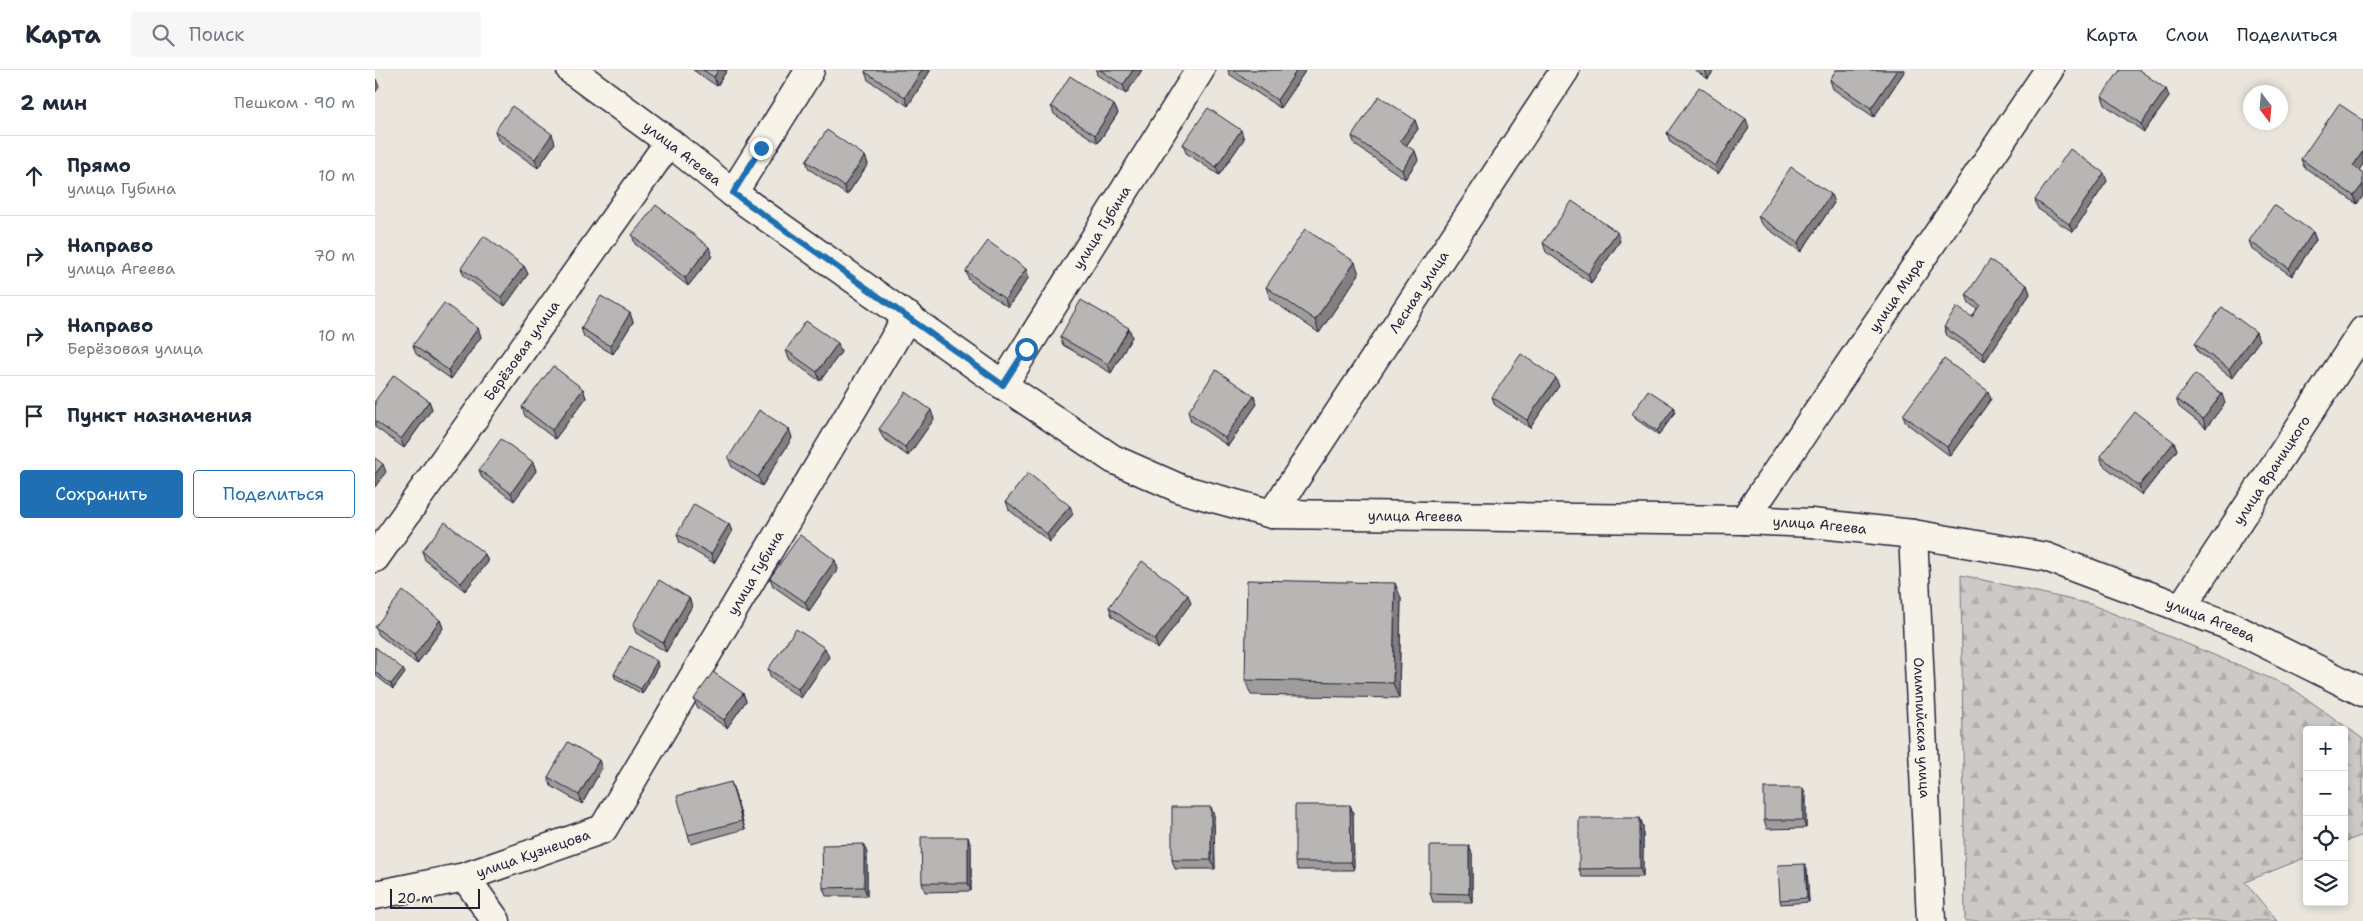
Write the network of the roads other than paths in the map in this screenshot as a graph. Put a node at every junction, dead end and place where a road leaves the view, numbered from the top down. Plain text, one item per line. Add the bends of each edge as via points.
1 (571, 70) edge
2 (810, 70) edge
3 (1200, 70) edge
4 (1565, 70) edge
5 (2049, 70) edge
6 (669, 142) junction
7 (733, 193) junction
8 (908, 316) junction
9 (2363, 331) edge
10 (1003, 385) junction
11 (1272, 514) junction
12 (1744, 520) junction
13 (1913, 534) junction
14 (375, 558) edge
15 (2181, 608) junction
16 (2363, 692) edge
17 (603, 829) joint
18 (465, 877) junction
19 (375, 894) edge
20 (496, 921) edge
21 (1931, 921) edge

1 - 6 street, улица Агеева
2 - 7 street
3 - 10 street, улица Губина
4 - 11 street, Лесная улица
5 - 12 street, улица Мира
6 - 7 street, улица Агеева
6 - 14 street, Берёзовая улица
7 - 8 street, улица Агеева
8 - 10 street, улица Агеева
8 - 17 street, улица Губина
9 - 15 street, улица Враницкого
10 - 11 street, улица Агеева via 1113,459 1181,489
11 - 12 street, улица Агеева
12 - 13 street, улица Агеева via 1811,523
13 - 15 street, улица Агеева via 2046,557
13 - 21 street, Олимпийская улица
15 - 16 street, улица Агеева via 2231,626
17 - 18 street, улица Кузнецова
18 - 19 street, улица Кузнецова
18 - 20 street

